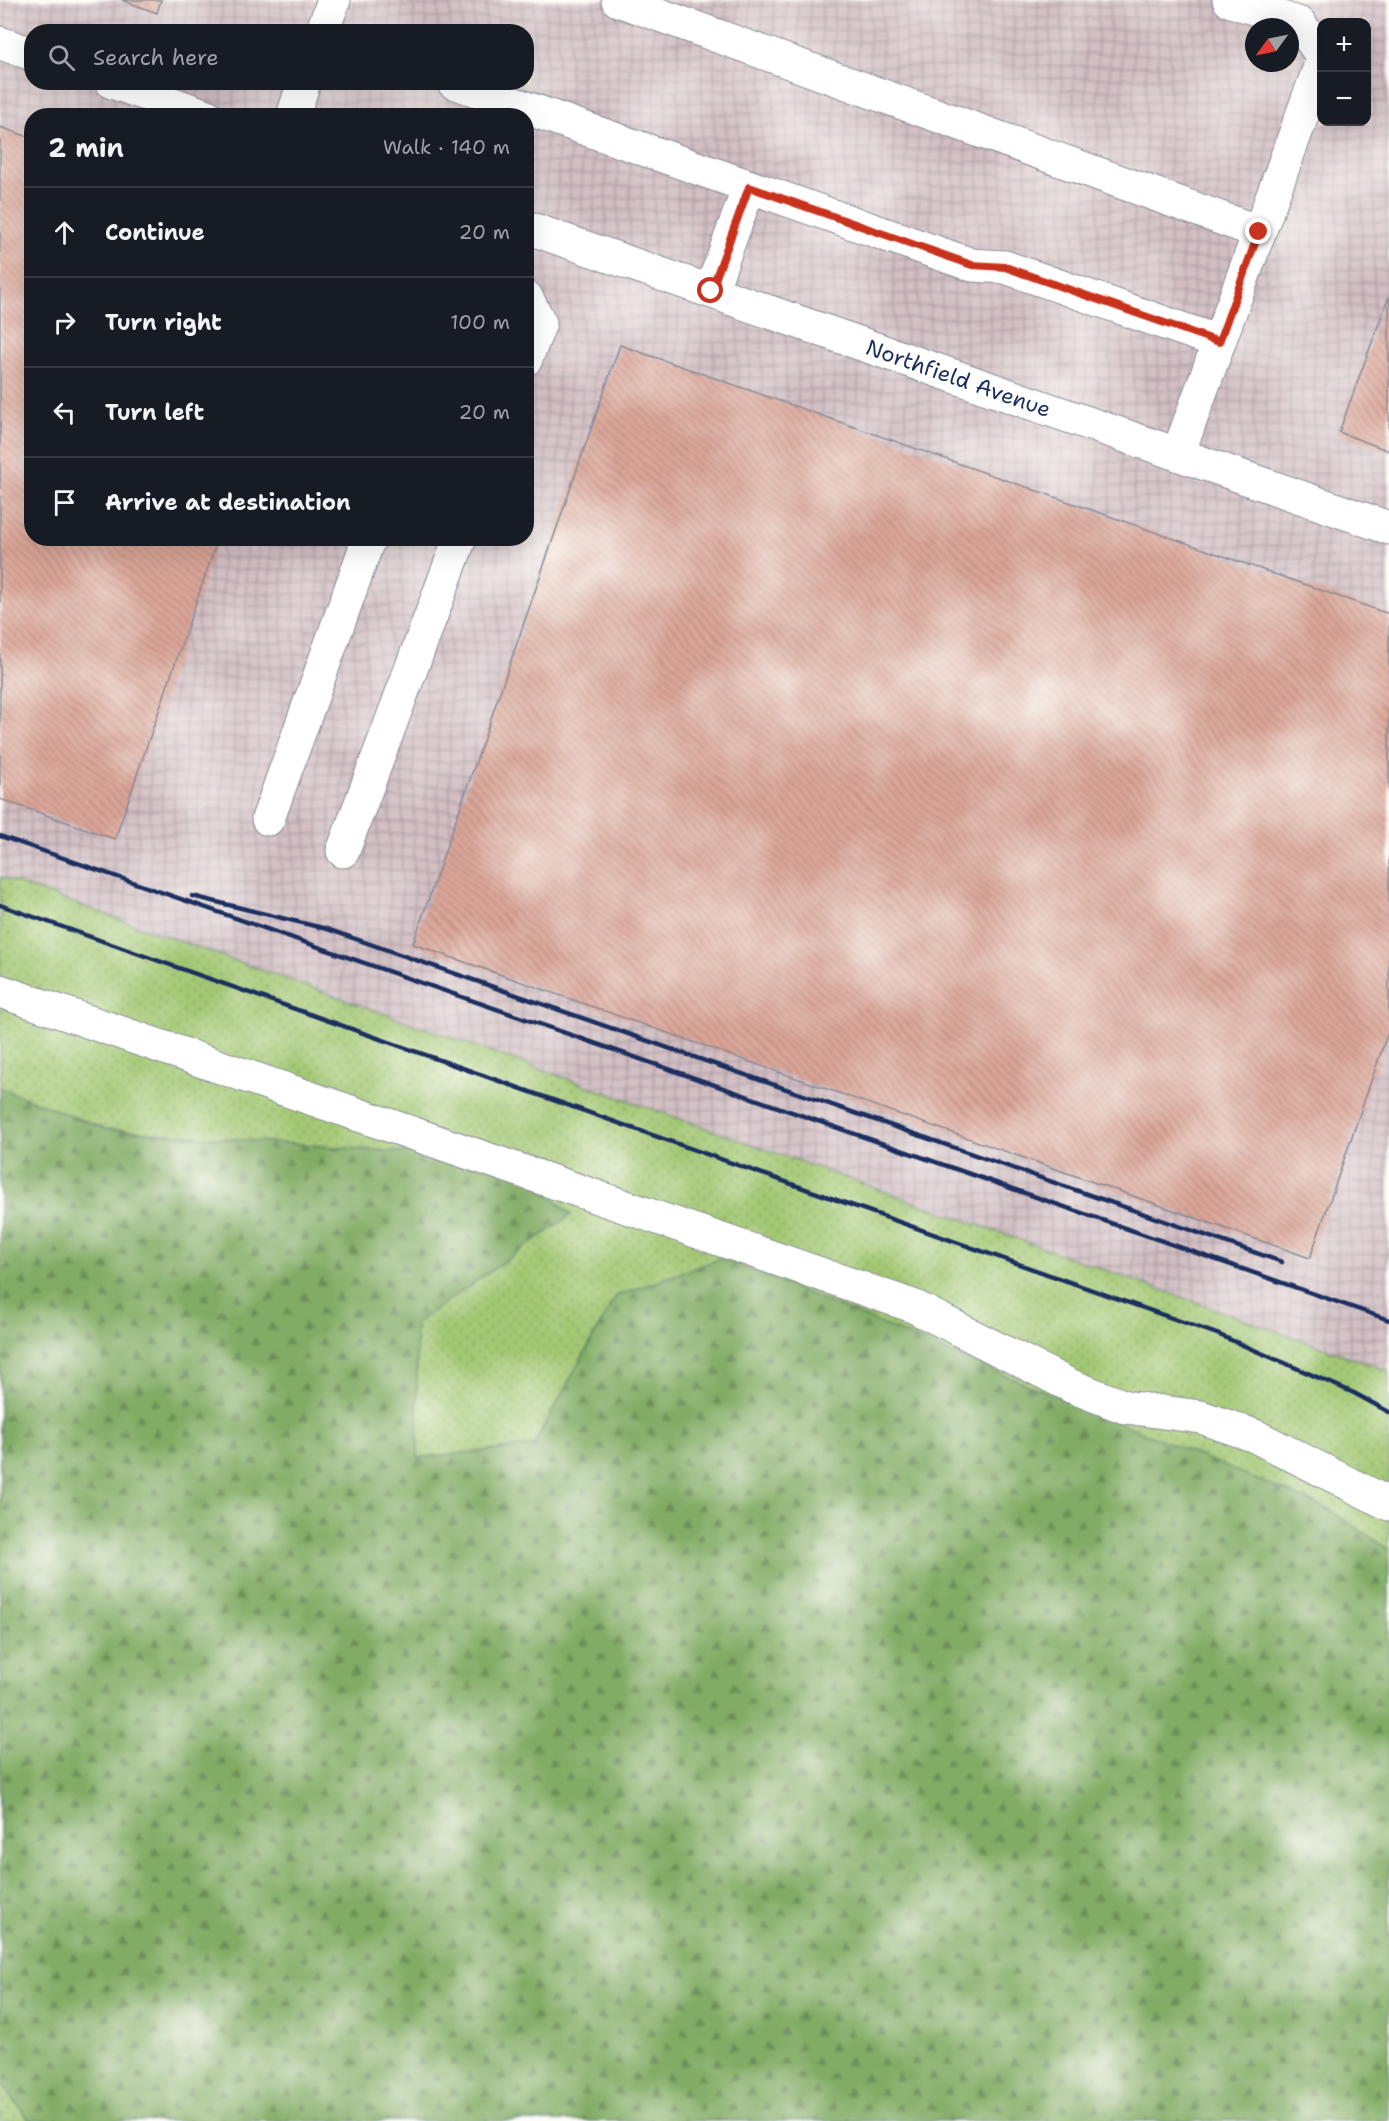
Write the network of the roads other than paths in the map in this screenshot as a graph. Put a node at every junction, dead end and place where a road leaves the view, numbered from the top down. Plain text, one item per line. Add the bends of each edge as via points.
1 (334, 0) edge
2 (618, 0) edge
3 (1228, 0) edge
4 (325, 24) edge
5 (0, 44) edge
6 (1317, 49) edge
7 (24, 52) edge
8 (1318, 72) edge
9 (134, 90) edge
10 (301, 90) edge
11 (476, 90) edge
12 (185, 108) edge
13 (296, 108) edge
14 (526, 108) edge
15 (534, 111) edge
16 (749, 187) junction
17 (534, 230) edge
18 (1259, 232) junction
19 (711, 291) junction
20 (534, 312) edge
21 (534, 338) edge
22 (1219, 342) junction
23 (1178, 454) junction
24 (1389, 528) edge
25 (366, 546) edge
26 (456, 546) edge
27 (268, 819) dead end
28 (343, 851) dead end
29 (0, 991) edge
30 (1389, 1504) edge

1 - 4 lane
2 - 18 lane
3 - 6 lane via 1300,24
5 - 7 lane
8 - 18 lane
9 - 12 lane
10 - 13 lane
11 - 14 lane
15 - 16 lane
16 - 19 lane
16 - 22 lane via 972,265 1005,267
17 - 19 lane, Northfield Avenue
18 - 22 lane
19 - 23 lane, Northfield Avenue
20 - 21 lane via 540,323
22 - 23 lane
23 - 24 lane, Northfield Avenue
25 - 27 lane
26 - 28 lane
29 - 30 lane via 913,1306 1071,1386 1125,1407 1201,1417 1255,1436

